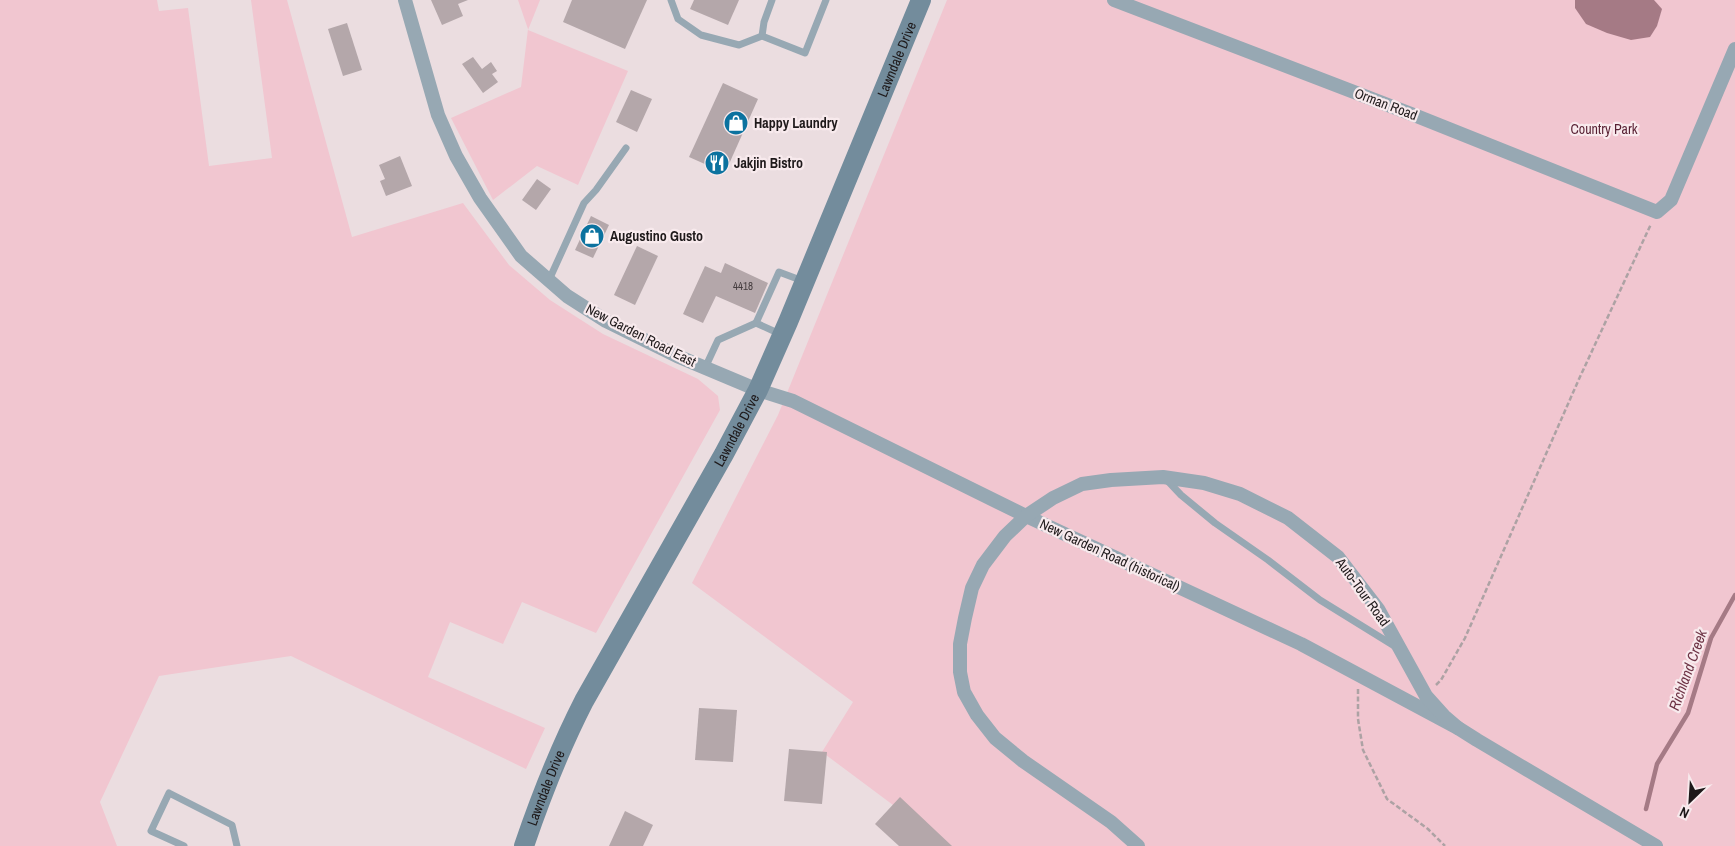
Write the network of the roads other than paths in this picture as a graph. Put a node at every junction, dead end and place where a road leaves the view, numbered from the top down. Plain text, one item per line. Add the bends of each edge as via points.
1 (405, 0) edge
2 (671, 0) edge
3 (772, 0) edge
4 (826, 0) edge
5 (921, 0) edge
6 (1114, 0) edge
7 (762, 36) junction
8 (1735, 49) edge
9 (626, 148) dead end
10 (549, 280) junction
11 (805, 281) junction
12 (756, 322) junction
13 (782, 335) junction
14 (705, 368) junction
15 (758, 390) junction
16 (1164, 477) junction
17 (1026, 516) junction
18 (1403, 651) junction
19 (1458, 728) junction
20 (184, 846) edge
21 (237, 846) edge
22 (524, 846) edge
23 (1138, 846) edge
24 (1656, 846) edge

1 - 10 street, New Garden Road East via 438,115 456,156 480,198 521,256
2 - 7 lane via 678,19 701,35 739,45
3 - 7 lane
4 - 7 lane via 805,53
5 - 11 main road, Lawndale Drive
6 - 8 street, Orman Road via 1657,212 1671,200
9 - 10 lane via 584,203
10 - 14 street, New Garden Road East via 606,321
11 - 12 lane via 780,272
11 - 13 main road, Lawndale Drive
12 - 13 lane
12 - 14 lane via 718,340
13 - 15 main road, Lawndale Drive
14 - 15 street, New Garden Road East
15 - 17 street, New Garden Road (historical) via 792,402
15 - 22 main road, Lawndale Drive via 567,734
16 - 17 street, Auto-Tour Road via 1082,484
16 - 18 lane via 1181,496 1215,523 1320,600
16 - 18 street, Auto-Tour Road via 1204,483 1240,494 1288,518 1338,557 1378,609
17 - 19 street, New Garden Road (historical) via 1301,644
17 - 23 street, Auto-Tour Road via 996,545 972,588 960,644 964,692 976,715 995,738 1023,762 1111,822
18 - 19 street, Auto-Tour Road via 1426,696
19 - 24 street, Auto-Tour Road
20 - 21 lane via 151,830 169,793 232,825

